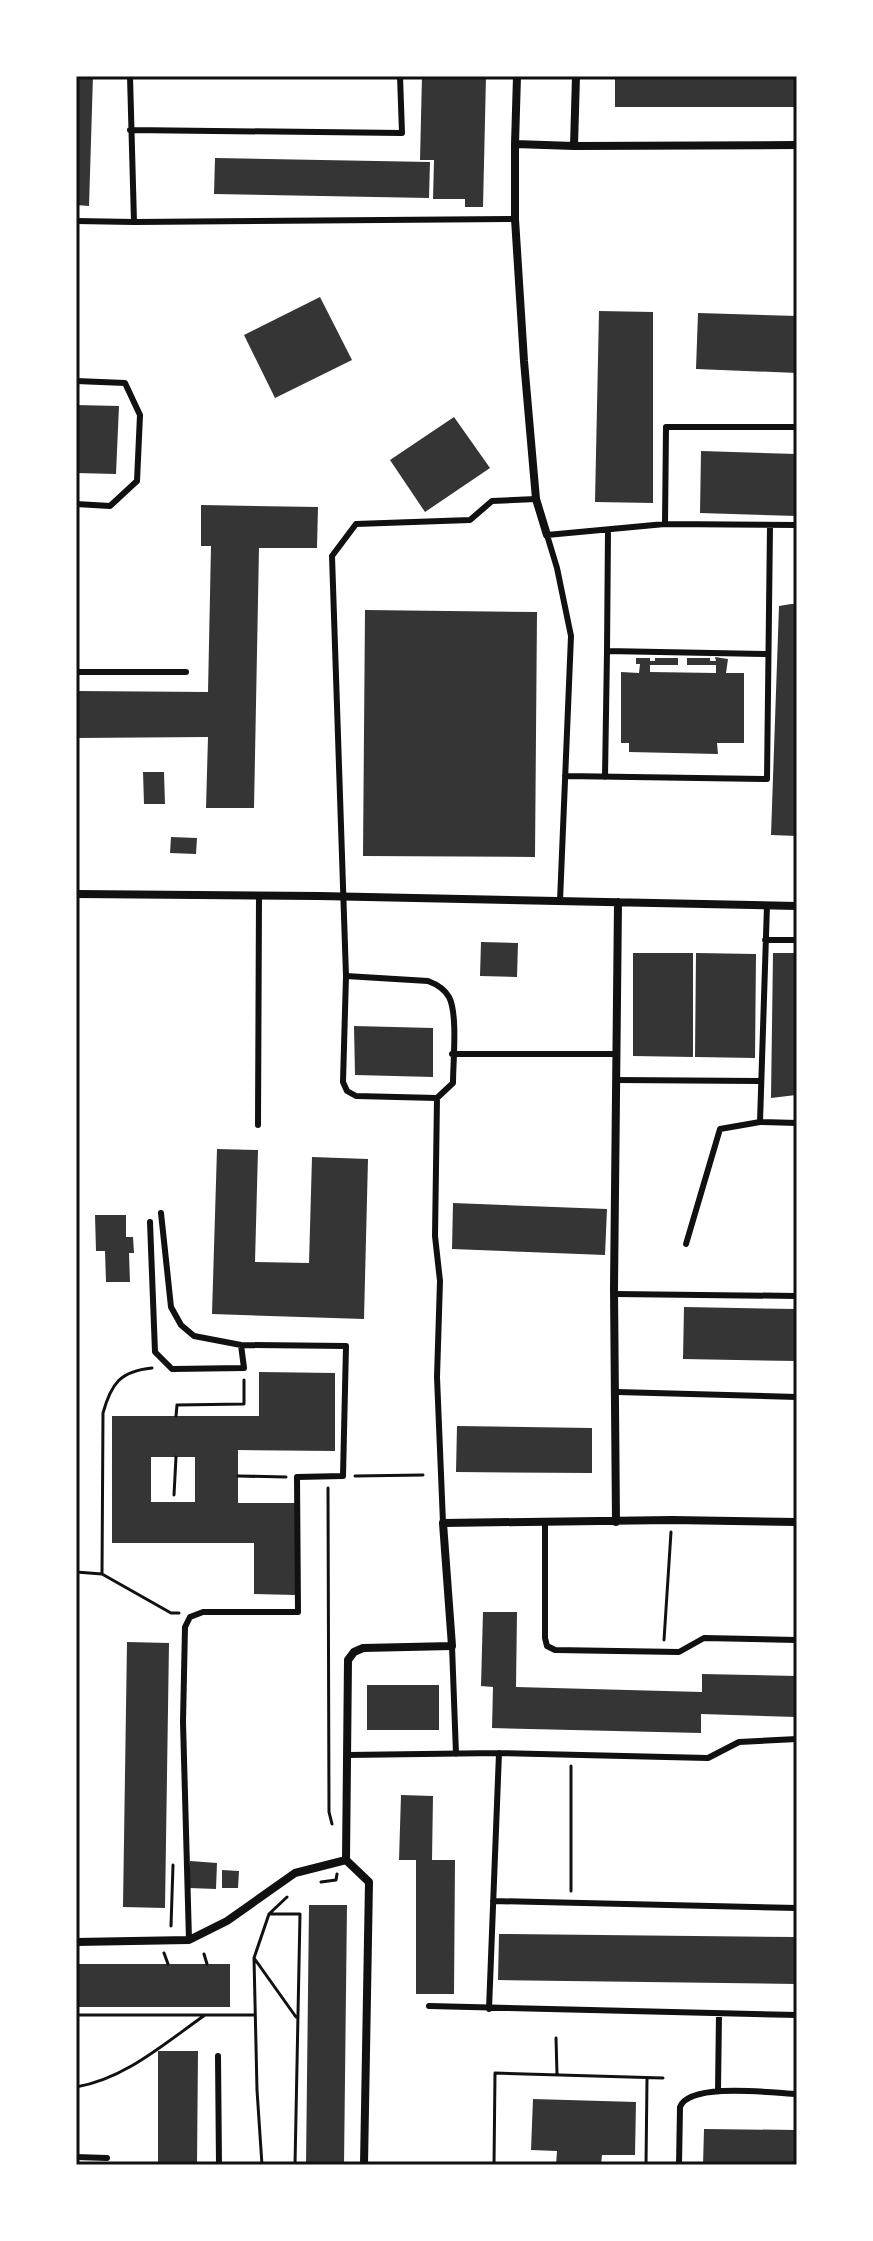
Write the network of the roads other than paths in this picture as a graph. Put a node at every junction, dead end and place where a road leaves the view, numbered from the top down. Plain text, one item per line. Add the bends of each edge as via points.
1 (130, 76) edge
2 (400, 76) edge
3 (517, 76) edge
4 (576, 76) edge
5 (130, 130) junction
6 (515, 144) junction
7 (797, 145) edge
8 (574, 146) junction
9 (515, 219) junction
10 (76, 221) edge
11 (134, 222) junction
12 (76, 381) edge
13 (797, 427) edge
14 (536, 499) junction
15 (76, 504) edge
16 (665, 524) junction
17 (797, 525) edge
18 (770, 526) junction
19 (608, 530) junction
20 (547, 535) junction
21 (607, 651) junction
22 (768, 654) junction
23 (76, 672) edge
24 (186, 672) dead end
25 (565, 776) junction
26 (605, 777) junction
27 (76, 894) edge
28 (259, 896) junction
29 (343, 897) junction
30 (560, 901) junction
31 (618, 902) junction
32 (767, 905) junction
33 (797, 906) edge
34 (765, 940) junction
35 (797, 940) edge
36 (346, 976) junction
37 (452, 1054) junction
38 (617, 1054) junction
39 (616, 1080) junction
40 (760, 1081) junction
41 (437, 1098) junction
42 (760, 1122) junction
43 (797, 1123) edge
44 (258, 1125) dead end
45 (161, 1213) dead end
46 (150, 1222) dead end
47 (686, 1244) dead end
48 (615, 1294) junction
49 (797, 1296) edge
50 (241, 1345) junction
51 (617, 1392) junction
52 (797, 1397) edge
53 (545, 1521) junction
54 (616, 1522) junction
55 (797, 1522) edge
56 (443, 1523) junction
57 (797, 1640) edge
58 (452, 1646) junction
59 (797, 1739) edge
60 (499, 1753) junction
61 (456, 1754) junction
62 (347, 1755) junction
63 (344, 1861) junction
64 (493, 1901) junction
65 (797, 1908) edge
66 (189, 1940) junction
67 (76, 1942) edge
68 (429, 2006) dead end
69 (489, 2009) junction
70 (719, 2014) junction
71 (797, 2015) edge
72 (218, 2056) dead end
73 (718, 2091) junction
74 (797, 2094) edge
75 (76, 2157) edge
76 (107, 2158) dead end
77 (219, 2165) edge
78 (364, 2165) edge
79 (679, 2165) edge

1 - 5 lane
2 - 5 lane via 402,133
3 - 6 street
4 - 8 street
5 - 11 lane
6 - 8 street
6 - 9 street
7 - 8 street
9 - 11 lane
9 - 14 street
10 - 11 lane
12 - 15 lane via 125,383 140,415 137,481 110,506
13 - 16 lane via 666,427
14 - 20 street
14 - 29 lane via 492,501 470,520 356,524 332,556
16 - 18 lane
16 - 19 lane
17 - 18 lane
18 - 22 lane
19 - 20 lane
19 - 21 lane
20 - 25 lane via 571,636
21 - 22 lane
21 - 26 lane
22 - 26 lane via 767,779
23 - 24 lane
25 - 26 lane
25 - 30 lane
27 - 28 street
28 - 29 street
28 - 44 lane
29 - 30 street
29 - 36 lane
30 - 31 street
31 - 32 street
31 - 38 street
32 - 33 street
32 - 34 lane
34 - 35 lane
34 - 40 lane
36 - 37 lane via 438,985 452,1007
36 - 41 lane via 347,1091 356,1096
37 - 38 lane
37 - 41 lane via 453,1083
38 - 39 street
39 - 40 lane
39 - 48 street
40 - 42 lane
41 - 56 lane
42 - 43 lane
42 - 47 lane via 720,1129
45 - 50 lane via 171,1307 181,1325 194,1336
46 - 50 lane via 155,1352 172,1369 244,1368
48 - 49 lane
48 - 51 street
50 - 66 lane via 346,1346 343,1476 297,1477 298,1612 203,1612 190,1617 185,1627
51 - 52 lane
51 - 54 street
53 - 54 street
53 - 56 street
53 - 57 lane via 545,1638 555,1650 679,1652 704,1638
54 - 55 street
56 - 58 street
58 - 61 lane
58 - 62 street via 354,1652 348,1660
59 - 60 lane via 739,1742 708,1758
60 - 61 lane
60 - 64 lane
61 - 62 lane
62 - 63 street
63 - 66 street via 295,1873 227,1921
63 - 78 street via 369,1882
64 - 65 lane
64 - 69 lane
66 - 67 street
68 - 69 lane
69 - 70 lane
70 - 71 lane
70 - 73 lane
72 - 77 lane
73 - 74 lane
73 - 79 lane via 682,2102
75 - 76 lane

